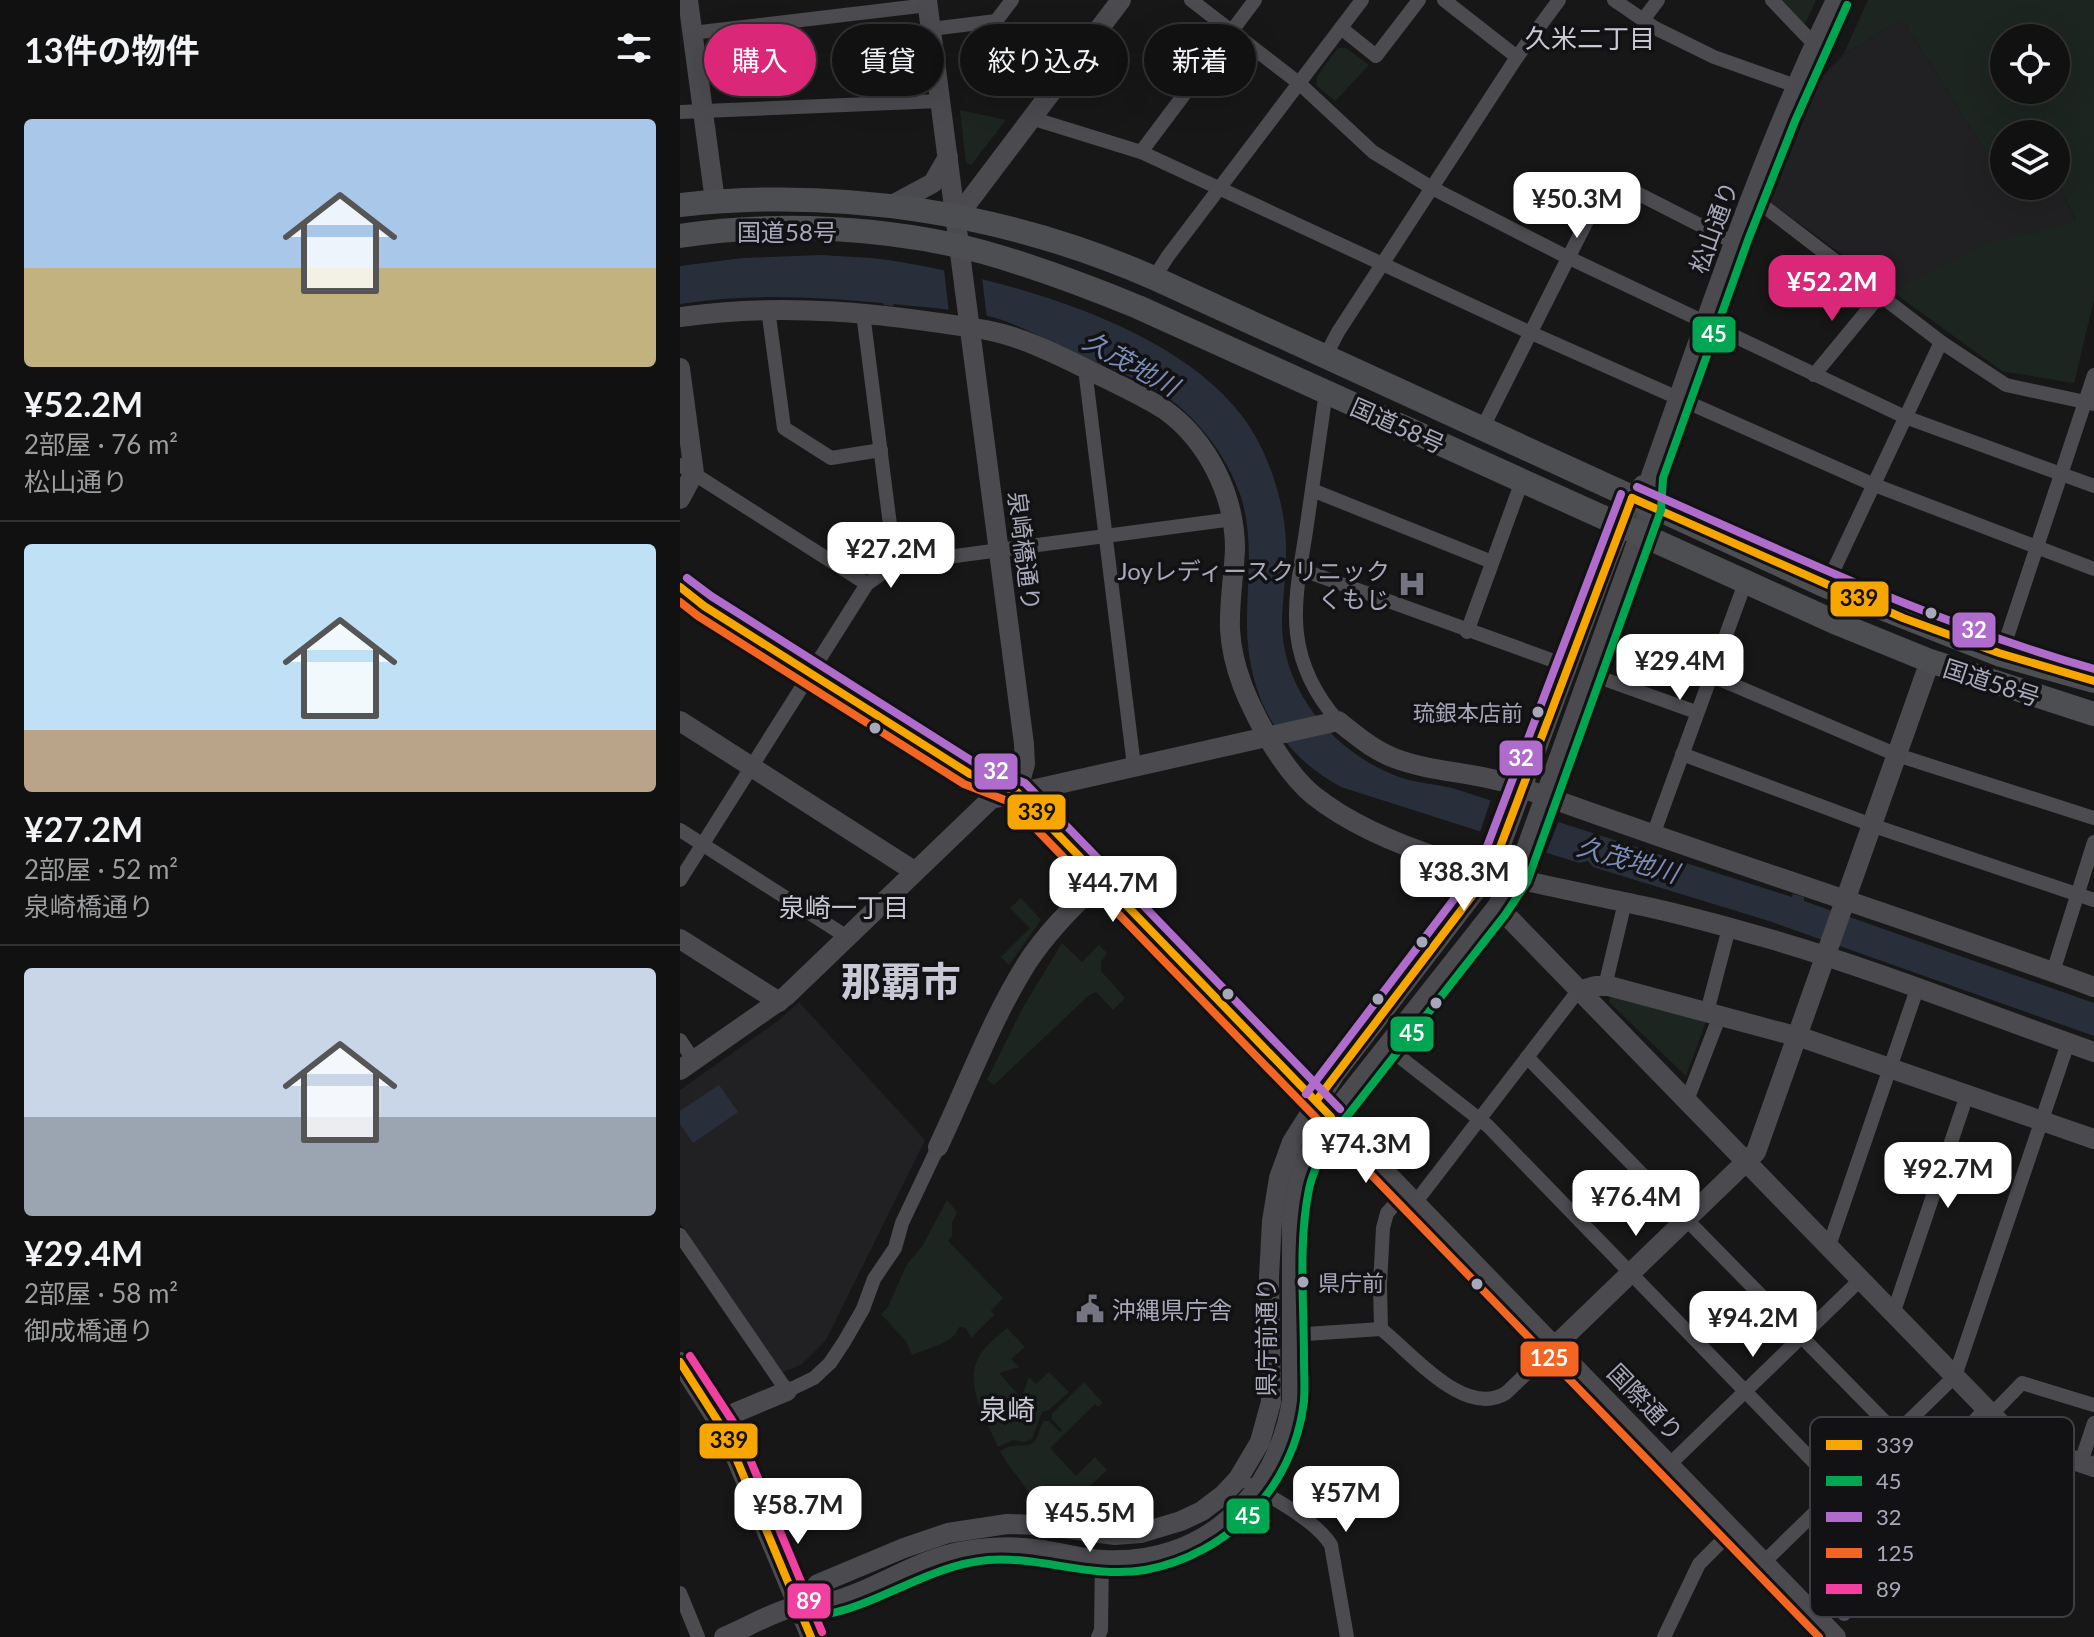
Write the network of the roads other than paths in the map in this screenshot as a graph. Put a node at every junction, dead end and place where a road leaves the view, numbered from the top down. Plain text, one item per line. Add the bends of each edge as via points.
1 (688, 0) edge
2 (1012, 0) edge
3 (1121, 0) edge
4 (1191, 0) edge
5 (1255, 0) edge
6 (1362, 0) edge
7 (1419, 0) edge
8 (1559, 0) edge
9 (1614, 0) edge
10 (1658, 0) edge
11 (1772, 0) edge
12 (1836, 0) edge
13 (928, 3) edge
14 (1453, 3) edge
15 (1643, 20) junction
16 (930, 24) edge
17 (1223, 24) edge
18 (1237, 24) edge
19 (944, 27) edge
20 (1341, 28) junction
21 (692, 33) junction
22 (1814, 44) junction
23 (1256, 50) edge
24 (1517, 57) junction
25 (1300, 84) junction
26 (1796, 86) junction
27 (939, 96) edge
28 (1183, 96) edge
29 (940, 101) junction
30 (704, 111) junction
31 (680, 112) edge
32 (1031, 118) junction
33 (1141, 152) junction
34 (948, 157) junction
35 (1221, 187) junction
36 (1432, 188) junction
37 (715, 201) junction
38 (1750, 201) junction
39 (680, 205) edge
40 (892, 205) junction
41 (957, 217) junction
42 (680, 236) edge
43 (1735, 243) junction
44 (961, 248) junction
45 (1567, 257) junction
46 (1384, 262) junction
47 (1154, 278) junction
48 (1880, 295) junction
49 (768, 309) junction
50 (863, 313) junction
51 (680, 317) edge
52 (970, 322) junction
53 (1706, 324) junction
54 (1529, 332) junction
55 (1941, 342) junction
56 (1325, 357) junction
57 (680, 368) edge
58 (1085, 369) junction
59 (1814, 375) junction
60 (2094, 375) edge
61 (1326, 392) junction
62 (1679, 398) junction
63 (2089, 403) edge
64 (1905, 417) junction
65 (1482, 429) junction
66 (881, 450) junction
67 (687, 469) edge
68 (2060, 473) junction
69 (1522, 481) junction
70 (1872, 484) junction
71 (2094, 486) edge
72 (1312, 490) junction
73 (680, 499) edge
74 (1641, 502) junction
75 (1233, 519) junction
76 (1630, 530) junction
77 (1106, 537) junction
78 (2035, 547) junction
79 (999, 551) junction
80 (1492, 562) junction
81 (895, 564) junction
82 (1300, 569) junction
83 (2094, 569) edge
84 (1745, 583) junction
85 (867, 584) junction
86 (1826, 586) junction
87 (680, 587) edge
88 (1467, 632) junction
89 (2001, 655) junction
90 (1930, 661) junction
91 (1568, 666) junction
92 (811, 674) junction
93 (1590, 674) junction
94 (1710, 675) junction
95 (2094, 681) edge
96 (1696, 712) junction
97 (2094, 714) edge
98 (680, 721) edge
99 (1338, 721) junction
100 (1268, 737) junction
101 (1682, 754) junction
102 (1897, 755) junction
103 (752, 766) junction
104 (1134, 766) junction
105 (1017, 792) junction
106 (1519, 795) junction
107 (1542, 804) junction
108 (2094, 818) edge
109 (1871, 825) junction
110 (680, 830) edge
111 (1653, 835) junction
112 (2094, 842) edge
113 (703, 844) junction
114 (914, 871) junction
115 (1491, 871) junction
116 (1516, 877) junction
117 (680, 880) edge
118 (1100, 880) junction
119 (2078, 894) junction
120 (2094, 900) edge
121 (1625, 902) junction
122 (1844, 903) junction
123 (1496, 908) junction
124 (1729, 928) junction
125 (847, 937) junction
126 (680, 939) edge
127 (1827, 951) junction
128 (2053, 972) junction
129 (1605, 986) junction
130 (2094, 987) edge
131 (1917, 989) junction
132 (1578, 991) junction
133 (779, 1002) junction
134 (1714, 1014) junction
135 (1797, 1036) junction
136 (680, 1040) edge
137 (2068, 1043) junction
138 (1387, 1047) junction
139 (2094, 1052) edge
140 (1527, 1057) junction
141 (687, 1066) edge
142 (1889, 1068) junction
143 (1967, 1095) junction
144 (1316, 1101) junction
145 (1686, 1103) junction
146 (1331, 1117) junction
147 (1479, 1120) junction
148 (2043, 1121) junction
149 (2094, 1139) edge
150 (938, 1147) joint
151 (1746, 1164) junction
152 (1410, 1198) junction
153 (1686, 1220) junction
154 (680, 1235) edge
155 (1829, 1246) junction
156 (1631, 1274) junction
157 (1861, 1279) junction
158 (1893, 1314) junction
159 (1381, 1329) junction
160 (1291, 1335) junction
161 (1801, 1338) junction
162 (1555, 1346) junction
163 (680, 1362) edge
164 (1955, 1376) junction
165 (787, 1391) junction
166 (1746, 1392) junction
167 (2094, 1405) edge
168 (1989, 1411) junction
169 (1878, 1417) edge
170 (1914, 1417) edge
171 (1982, 1417) edge
172 (1996, 1417) edge
173 (718, 1420) junction
174 (2094, 1423) edge
175 (1810, 1458) edge
176 (1670, 1464) junction
177 (2087, 1465) edge
178 (1238, 1479) junction
179 (1256, 1489) junction
180 (1810, 1518) edge
181 (1733, 1530) junction
182 (1102, 1560) junction
183 (1764, 1562) junction
184 (680, 1593) edge
185 (798, 1605) junction
186 (1810, 1610) edge
187 (1817, 1617) edge
188 (698, 1637) edge
189 (724, 1637) edge
190 (811, 1637) edge
191 (1098, 1637) edge
192 (1347, 1637) edge
193 (1664, 1637) edge
194 (1836, 1637) edge

1 - 21 street
2 - 19 street via 996,21
3 - 32 street
4 - 17 street
5 - 18 street
6 - 20 street
7 - 20 street via 1376,56
8 - 24 street
9 - 15 street
10 - 15 street
11 - 22 street
12 - 22 street, 松山通り
13 - 16 street
13 - 21 street
14 - 24 street
15 - 26 street via 1714,57
20 - 25 street
21 - 30 street
22 - 26 street, 松山通り
23 - 25 street
24 - 36 street
25 - 35 street
25 - 36 street via 1373,152
26 - 38 street, 松山通り
27 - 29 street
28 - 33 street
29 - 30 street
29 - 34 street
30 - 31 street
30 - 37 street
32 - 33 street
32 - 41 street
33 - 35 street
34 - 40 street via 933,183
34 - 41 street
35 - 46 street
35 - 47 street
36 - 45 street
36 - 46 street
37 - 39 highway, 国道58号
37 - 40 highway, 国道58号 via 808,198
38 - 43 street, 松山通り
38 - 48 street
40 - 41 highway, 国道58号
41 - 44 street
41 - 47 highway, 国道58号 via 1063,242
42 - 44 highway, 国道58号 via 812,229
43 - 45 street via 1618,185 1601,193
43 - 53 street, 松山通り
44 - 52 street, 泉崎橋通り
44 - 61 highway, 国道58号 via 1100,291
45 - 53 street
45 - 54 street
46 - 54 street
46 - 56 street
47 - 56 highway, 国道58号
48 - 55 street
48 - 59 street
49 - 50 street
49 - 51 street
49 - 66 street via 784,428 831,458
50 - 52 street
50 - 66 street
52 - 58 street
52 - 79 street, 泉崎橋通り
53 - 59 street
53 - 62 street, 松山通り
54 - 62 street
54 - 65 street
55 - 63 street via 2006,385
55 - 64 street
56 - 65 highway, 国道58号
57 - 67 street
58 - 75 street via 1143,396 1182,424 1213,464
58 - 77 street
59 - 64 street
60 - 63 street
61 - 69 highway, 国道58号
61 - 72 street
62 - 70 street
62 - 74 street, 松山通り
63 - 68 street
64 - 68 street
64 - 70 street
65 - 74 highway, 国道58号
66 - 81 street
67 - 73 street
67 - 85 street
68 - 71 street
68 - 78 street
69 - 76 highway, 国道58号
69 - 80 street
70 - 78 street
70 - 86 street
72 - 80 street
72 - 82 street
74 - 76 street
74 - 86 highway, 国道58号
75 - 77 street
75 - 100 street via 1232,645 1242,688
76 - 84 highway, 国道58号
76 - 91 street, 県庁前通り
76 - 93 street, 県庁前通り
77 - 79 street
77 - 104 street
78 - 83 street
78 - 89 street
79 - 81 street
79 - 105 street, 泉崎橋通り via 1024,744
80 - 88 street
81 - 85 street
82 - 88 street
82 - 99 street via 1300,651 1318,695
84 - 90 highway, 国道58号
84 - 94 street
85 - 92 street
86 - 89 highway, 国道58号
87 - 92 street
88 - 91 street
89 - 95 highway, 国道58号
90 - 97 highway, 国道58号
90 - 102 street
91 - 106 street, 県庁前通り
92 - 103 street
92 - 105 street via 970,774
93 - 96 street
93 - 107 street, 県庁前通り
94 - 96 street
94 - 102 street
96 - 101 street
98 - 103 street
99 - 100 street
99 - 106 street via 1395,758 1504,782
100 - 104 street
100 - 115 street via 1310,792 1337,812 1392,841
101 - 109 street
101 - 111 street
102 - 108 street
102 - 109 street
103 - 113 street
103 - 114 street
104 - 105 street
105 - 114 street via 984,804
105 - 118 street, 国際通り
106 - 107 street
106 - 115 street, 県庁前通り
107 - 111 street
107 - 116 street, 県庁前通り
109 - 119 street
109 - 122 street
110 - 113 street
111 - 122 street
112 - 119 street
113 - 117 street
113 - 125 street
114 - 125 street
115 - 116 street
115 - 144 street, 県庁前通り
116 - 121 street
116 - 123 street, 県庁前通り
118 - 144 street, 国際通り
118 - 150 street via 1028,962
119 - 120 street
119 - 128 street
121 - 124 street
121 - 129 street
122 - 127 street
122 - 128 street
123 - 132 street
123 - 138 street, 県庁前通り
124 - 127 street
124 - 134 street
125 - 133 street
126 - 133 street
127 - 131 street
127 - 135 street
128 - 130 street
129 - 132 street
129 - 134 street
131 - 137 street
131 - 142 street
132 - 140 street
132 - 145 street
133 - 141 street
134 - 135 street
134 - 145 street
135 - 142 street
135 - 151 street via 1761,1142
136 - 141 street
137 - 139 street
137 - 148 street
138 - 146 street, 県庁前通り
138 - 147 street
140 - 147 street
140 - 153 street
142 - 143 street
142 - 155 street
143 - 148 street
143 - 158 street
144 - 146 street, 国際通り
144 - 178 street, 県庁前通り via 1292,1142 1277,1188 1269,1277 1271,1402 1260,1442
145 - 151 street
146 - 152 street, 国際通り
146 - 160 street, 県庁前通り via 1308,1155 1294,1200
147 - 152 street
147 - 156 street
148 - 149 street
148 - 164 street
150 - 165 street via 895,1248 844,1342 814,1378
151 - 153 street
151 - 155 street
152 - 159 street via 1387,1213 1383,1228
152 - 162 street, 国際通り
153 - 156 street
153 - 161 street
154 - 165 street
155 - 157 street
156 - 162 street
156 - 166 street
157 - 158 street
157 - 161 street
158 - 164 street
159 - 160 street
159 - 162 street via 1435,1377 1477,1398 1496,1399 1506,1393
160 - 179 street, 県庁前通り via 1288,1423
161 - 166 street
161 - 169 street
162 - 176 street, 国際通り
163 - 173 street
164 - 168 street
164 - 170 street
165 - 173 street
166 - 175 street
166 - 176 street
167 - 168 street via 2022,1383
168 - 171 street
168 - 172 street
173 - 185 street
174 - 177 street
176 - 181 street, 国際通り
178 - 179 street
178 - 185 street, 県庁前通り via 1202,1511 1141,1533 1007,1524 932,1538 818,1584
179 - 182 street, 県庁前通り via 1226,1523 1186,1547 1139,1560
179 - 192 street via 1311,1523 1331,1545
180 - 183 street
181 - 183 street, 国際通り
181 - 193 street via 1699,1564
182 - 185 street, 県庁前通り via 1026,1548 964,1551 826,1604
182 - 191 street
183 - 186 street, 国際通り
184 - 188 street
185 - 189 street
185 - 190 street
187 - 194 street, 国際通り

